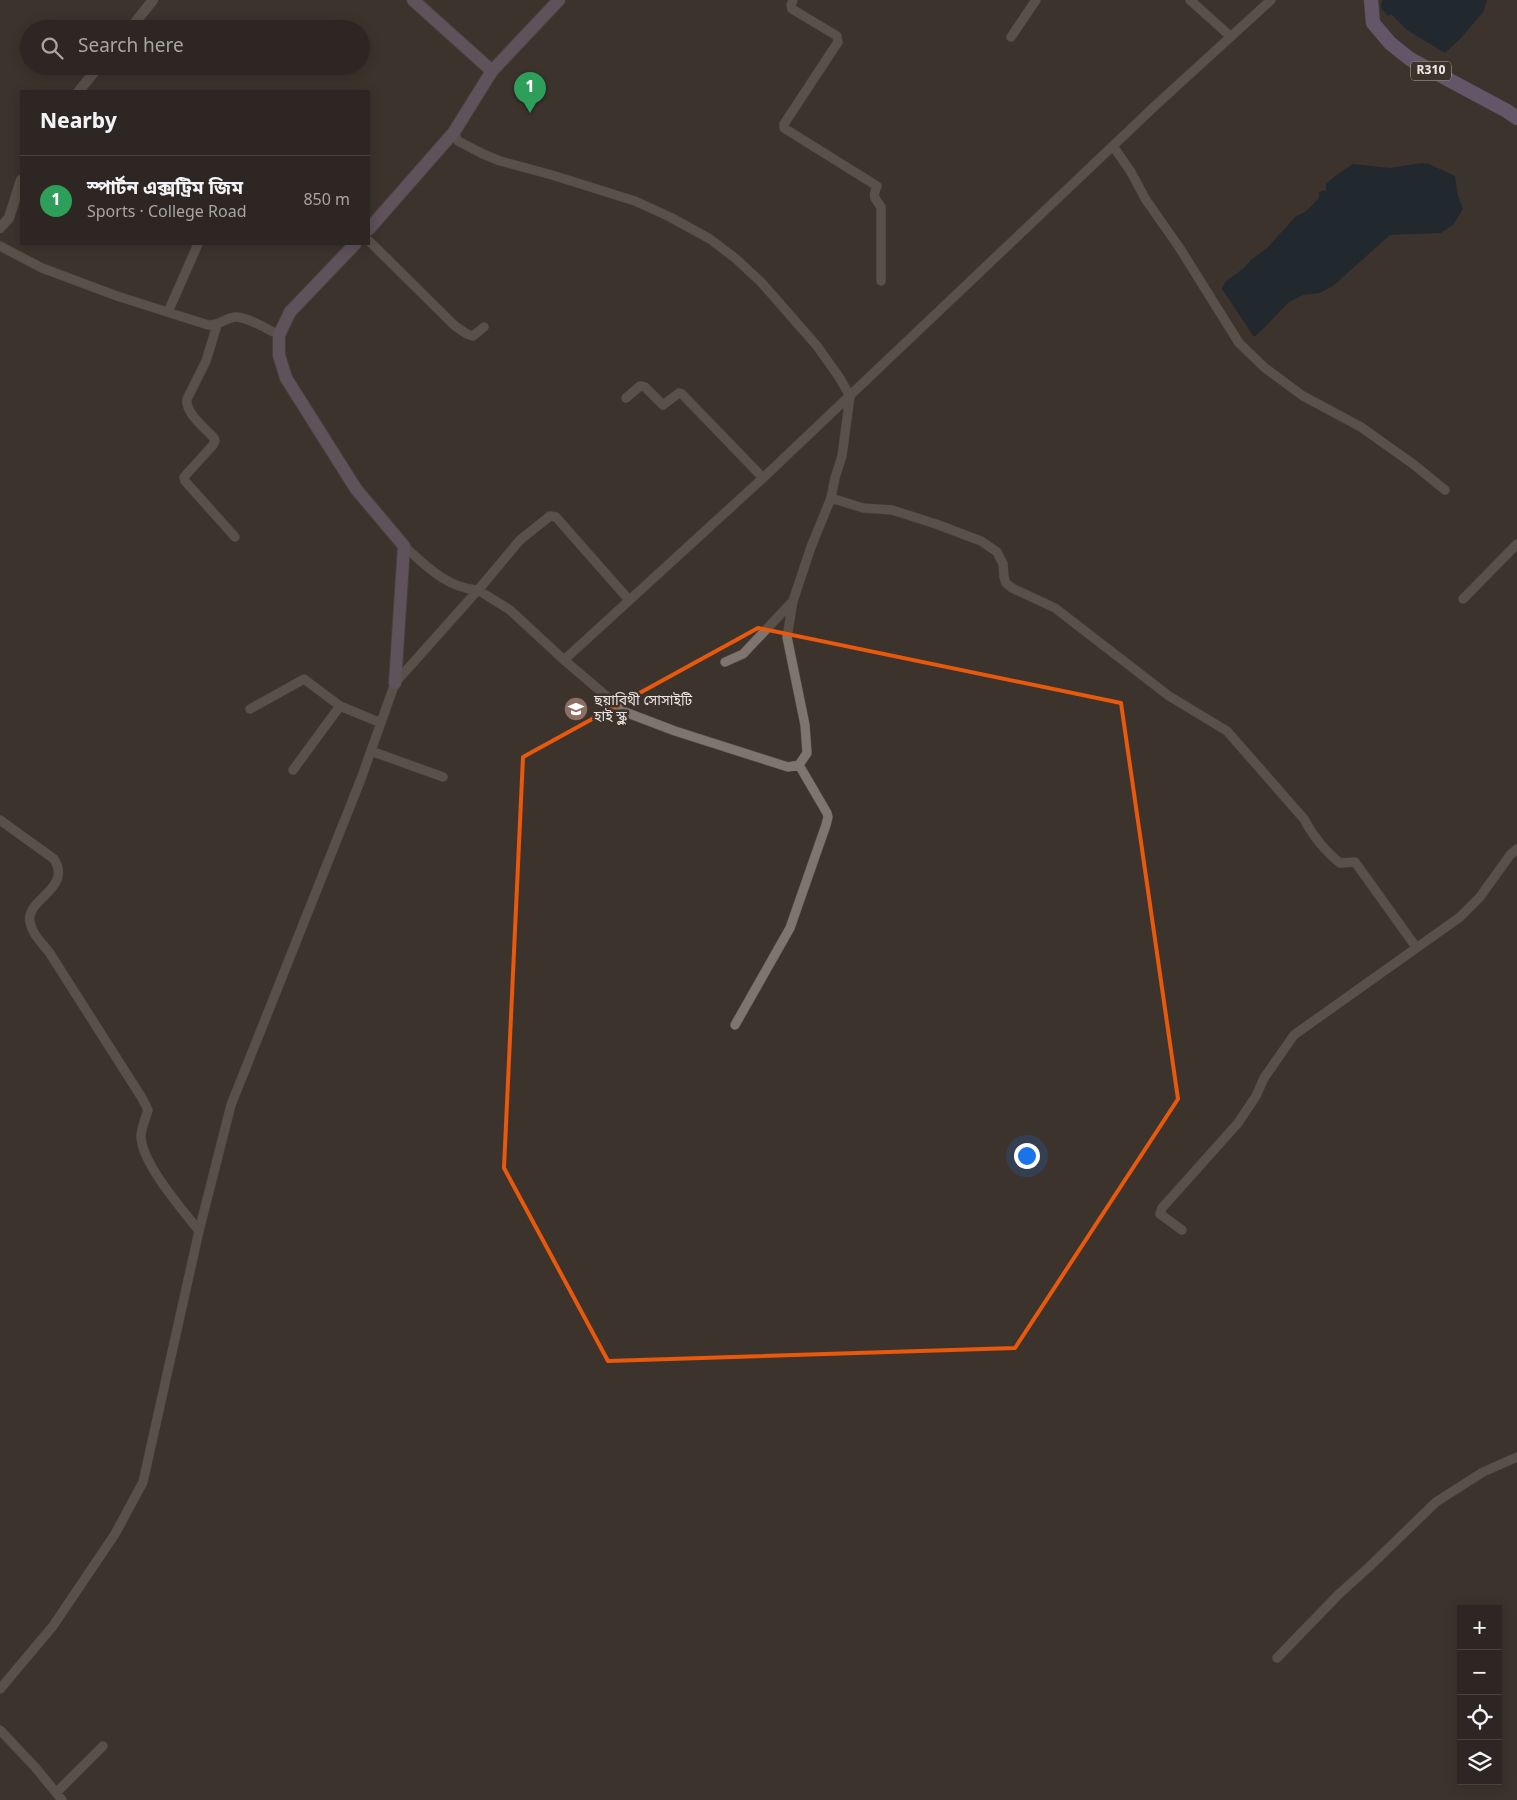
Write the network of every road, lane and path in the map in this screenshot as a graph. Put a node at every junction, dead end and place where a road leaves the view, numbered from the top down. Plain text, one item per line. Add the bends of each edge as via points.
1 (153, 0) edge
2 (413, 0) edge
3 (559, 0) edge
4 (793, 0) edge
5 (1036, 0) edge
6 (1190, 0) edge
7 (1271, 0) edge
8 (1371, 0) edge
9 (137, 20) edge
10 (1011, 36) dead end
11 (1230, 36) junction
12 (492, 71) junction
13 (92, 75) edge
14 (80, 90) edge
15 (1517, 118) edge
16 (454, 132) junction
17 (1113, 146) junction
18 (20, 183) edge
19 (0, 228) edge
20 (370, 228) edge
21 (370, 242) edge
22 (198, 245) edge
23 (354, 245) edge
24 (0, 246) edge
25 (881, 281) dead end
26 (168, 312) junction
27 (217, 325) junction
28 (484, 327) dead end
29 (279, 335) junction
30 (850, 396) junction
31 (626, 398) dead end
32 (763, 478) junction
33 (1445, 490) dead end
34 (831, 498) junction
35 (235, 537) dead end
36 (1517, 544) edge
37 (404, 546) junction
38 (478, 590) junction
39 (1463, 599) dead end
40 (629, 600) junction
41 (793, 601) junction
42 (564, 660) junction
43 (725, 662) dead end
44 (395, 683) junction
45 (340, 706) junction
46 (250, 709) dead end
47 (381, 723) junction
48 (371, 751) junction
49 (800, 765) junction
50 (293, 770) dead end
51 (443, 777) dead end
52 (0, 820) edge
53 (1517, 849) edge
54 (1416, 947) junction
55 (735, 1025) dead end
56 (1182, 1230) dead end
57 (199, 1231) junction
58 (1517, 1456) edge
59 (1278, 1658) dead end
60 (0, 1689) edge
61 (0, 1730) edge
62 (103, 1746) dead end
63 (59, 1796) edge

1 - 9 street
2 - 12 main road
3 - 12 main road
4 - 25 street via 792,9 836,36 838,42 784,128 877,186 874,194 881,207
5 - 10 street
6 - 11 street
7 - 11 street
8 - 15 main road, R310 via 1373,23 1410,59
11 - 17 street
12 - 16 main road
13 - 14 street
16 - 20 main road
16 - 30 street via 458,142 483,154 634,201 710,239 761,282 817,346
17 - 30 street
17 - 33 street via 1240,343 1265,368 1303,396 1361,427
18 - 19 street via 9,218
21 - 28 street via 455,326 473,336
22 - 26 street
23 - 29 main road via 290,312
24 - 26 street via 42,268
26 - 27 street
27 - 29 street via 234,317 243,318
27 - 35 street via 206,361 187,400 189,411 215,441 184,477
29 - 37 main road via 279,355 286,378 356,490
30 - 32 street
30 - 34 street via 842,456
31 - 32 street via 640,386 663,405 675,394 682,394
32 - 40 street
34 - 41 street
34 - 54 street via 863,508 892,510 936,524 981,541 997,552 1006,583 1012,588 1055,608 1169,696 1227,731 1304,819 1332,858 1340,863 1355,862
36 - 39 street
37 - 38 street via 452,584
37 - 44 main road
38 - 40 street via 520,540 550,516 556,517
38 - 42 street via 510,610
38 - 44 street
40 - 42 street
41 - 43 street via 743,654
41 - 49 street via 787,637 805,724 807,753
42 - 49 street via 624,712 788,767
44 - 47 street
45 - 46 street via 304,679
45 - 47 street
45 - 50 street
47 - 48 street
48 - 51 street
48 - 57 street via 231,1105
49 - 55 street via 828,817 790,928
52 - 57 street via 54,859 59,867 59,875 31,912 29,921 142,1098 148,1110 141,1135 143,1146 159,1179
53 - 54 street via 1460,917
54 - 56 street via 1294,1035 1238,1123 1162,1208 1160,1214
57 - 60 street via 143,1482 116,1534 58,1618
58 - 59 street via 1483,1472 1436,1502 1339,1594
61 - 63 street
62 - 63 street

